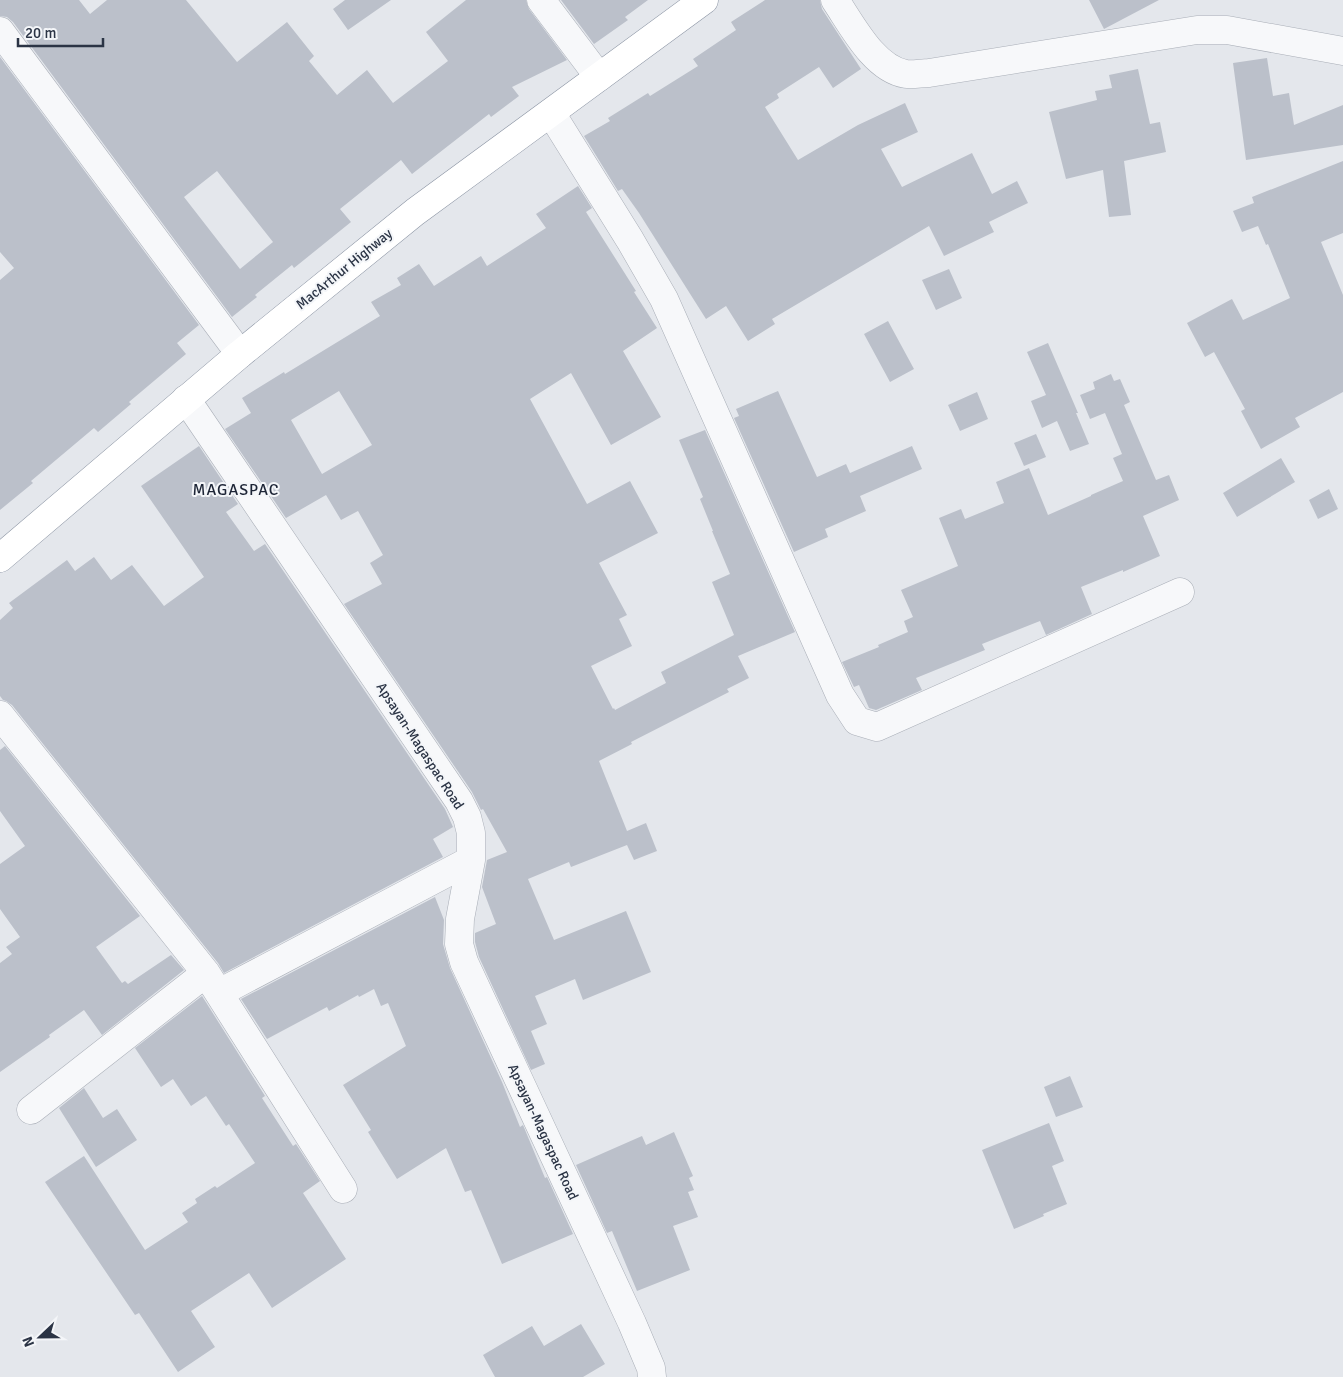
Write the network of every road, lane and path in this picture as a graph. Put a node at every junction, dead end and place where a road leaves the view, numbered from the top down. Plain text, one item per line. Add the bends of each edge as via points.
1 (541, 0) edge
2 (704, 0) edge
3 (835, 0) edge
4 (0, 31) edge
5 (1343, 51) edge
6 (599, 77) junction
7 (551, 113) junction
8 (240, 354) junction
9 (186, 399) junction
10 (0, 558) edge
11 (1180, 592) dead end
12 (0, 715) edge
13 (471, 860) junction
14 (213, 983) junction
15 (30, 1110) dead end
16 (343, 1189) dead end
17 (652, 1377) edge

1 - 6 street
2 - 6 highway, MacArthur Highway
3 - 5 street via 876,59 906,74 1197,30 1227,30
4 - 8 street
6 - 7 highway, MacArthur Highway
7 - 8 highway, MacArthur Highway via 415,212
7 - 11 street via 664,299 840,695 857,720 877,727
8 - 9 highway, MacArthur Highway
9 - 10 highway, MacArthur Highway
9 - 13 street, Apsayan-Magaspac Road via 459,801 471,834
12 - 14 street
13 - 14 street
13 - 17 street, Apsayan-Magaspac Road via 460,927 459,944 464,962 632,1323
14 - 15 street
14 - 16 street

